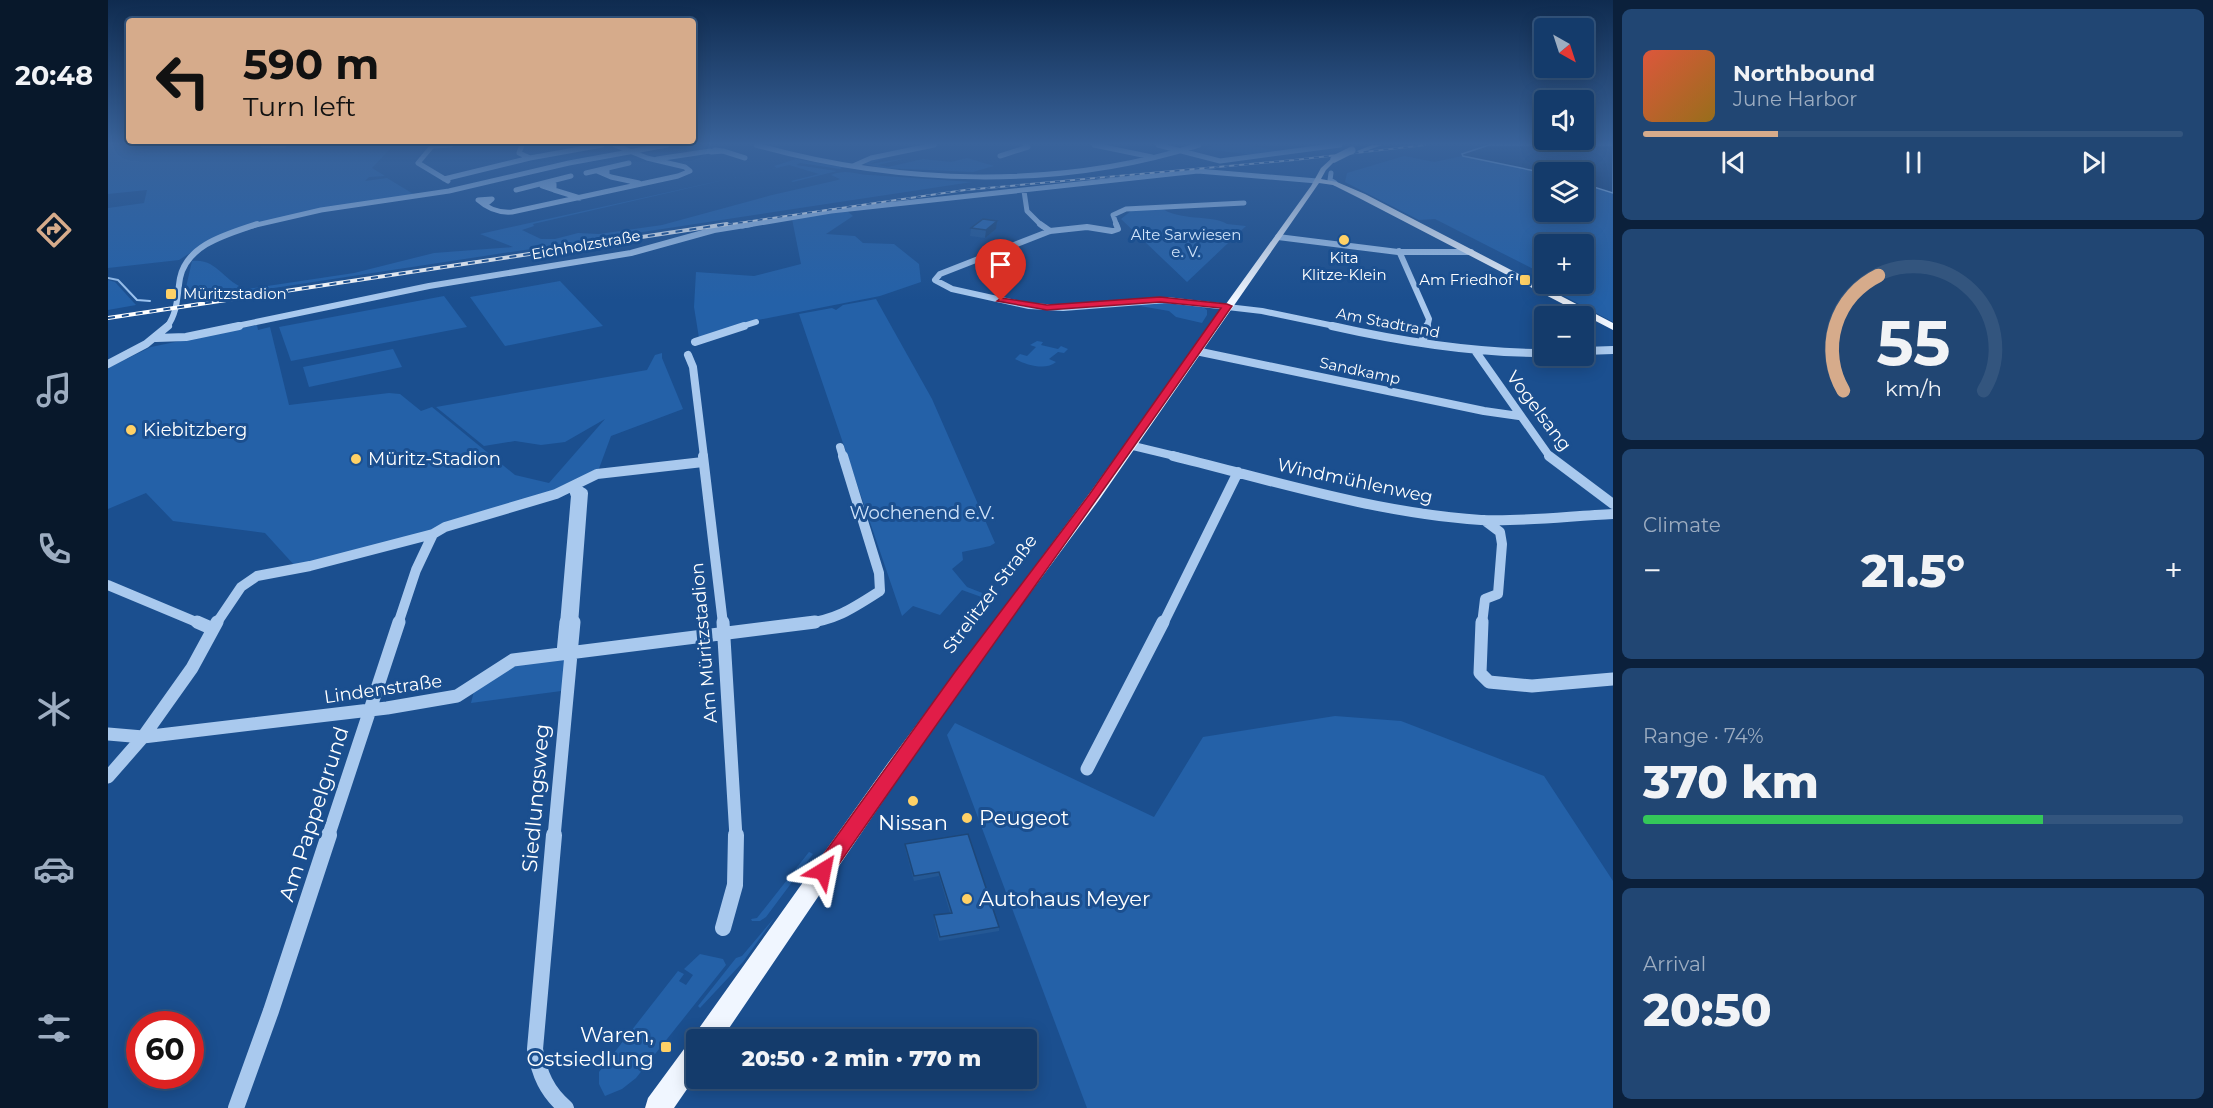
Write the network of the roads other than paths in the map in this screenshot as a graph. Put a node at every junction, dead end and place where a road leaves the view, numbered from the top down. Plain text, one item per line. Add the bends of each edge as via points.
1 (409, 197) edge
2 (576, 197) edge
3 (586, 197) edge
4 (969, 197) edge
5 (1024, 197) edge
6 (1306, 197) edge
7 (1362, 197) edge
8 (580, 198) junction
9 (1244, 203) dead end
10 (485, 206) junction
11 (1050, 231) junction
12 (1278, 237) junction
13 (1399, 251) junction
14 (1471, 252) junction
15 (1227, 306) junction
16 (756, 322) dead end
17 (1613, 327) edge
18 (156, 338) junction
19 (696, 342) dead end
20 (1422, 343) junction
21 (1613, 350) edge
22 (1197, 351) junction
23 (1594, 351) edge
24 (1476, 352) junction
25 (1534, 354) edge
26 (688, 355) dead end
27 (108, 364) edge
28 (1519, 416) junction
29 (1129, 445) junction
30 (840, 447) dead end
31 (703, 462) junction
32 (1238, 472) junction
33 (573, 487) junction
34 (1613, 504) edge
35 (1613, 514) edge
36 (1484, 520) junction
37 (433, 534) junction
38 (108, 585) edge
39 (213, 629) junction
40 (724, 634) junction
41 (568, 652) junction
42 (1613, 679) edge
43 (370, 710) junction
44 (108, 734) edge
45 (143, 737) junction
46 (1087, 769) dead end
47 (108, 777) edge
48 (723, 928) dead end
49 (714, 1029) edge
50 (686, 1068) edge
51 (236, 1108) edge
52 (566, 1108) edge
53 (658, 1108) edge

1 - 18 street via 303,214 252,227 198,249 184,262 172,320
2 - 8 street
3 - 8 street
4 - 18 street, Eichholzstraße via 831,211 714,230 631,253 429,286 186,337
5 - 11 street via 1024,209
6 - 12 main road, Strelitzer Straße
7 - 14 main road
8 - 10 street via 506,213
9 - 11 street via 1126,209 1113,215 1115,223
10 - 10 street via 478,200 489,197 492,200
11 - 15 street, Am Stadtrand via 940,274 935,280 952,289 1038,307 1160,300
12 - 13 street
12 - 15 main road, Strelitzer Straße
13 - 14 street
13 - 20 street via 1428,319
14 - 17 main road
15 - 20 street, Am Stadtrand
15 - 22 main road, Strelitzer Straße
16 - 19 street
18 - 27 street
20 - 24 street, Am Stadtrand
21 - 23 street
22 - 28 street, Sandkamp
22 - 29 main road, Strelitzer Straße
24 - 25 street, Am Stadtrand
24 - 28 street, Vogelsang
26 - 31 street, Am Müritzstadion via 693,368
28 - 34 street, Vogelsang via 1553,461
29 - 32 street, Windmühlenweg
29 - 49 main road, Strelitzer Straße via 895,768
30 - 40 street, Lindenstraße via 879,573 880,591 847,613 826,621
31 - 33 street via 597,474
31 - 40 street, Am Müritzstadion
32 - 36 street, Windmühlenweg via 1365,504
32 - 46 street
33 - 37 street
33 - 41 street, Siedlungsweg via 576,496
35 - 36 street, Windmühlenweg
36 - 42 street via 1500,532 1502,544 1498,594 1485,599 1478,655 1480,673 1490,682 1532,686
37 - 39 street via 257,576 241,587
37 - 43 street, Am Pappelgrund via 416,570
38 - 39 street
39 - 45 street via 192,668
40 - 41 street, Lindenstraße
40 - 48 street, Am Müritzstadion via 736,858 735,885
41 - 43 street, Lindenstraße via 513,660 457,696
41 - 52 street, Siedlungsweg via 535,1049 547,1090
43 - 45 street, Lindenstraße
43 - 51 street, Am Pappelgrund
44 - 45 street, Lindenstraße
45 - 47 street
50 - 53 main road

